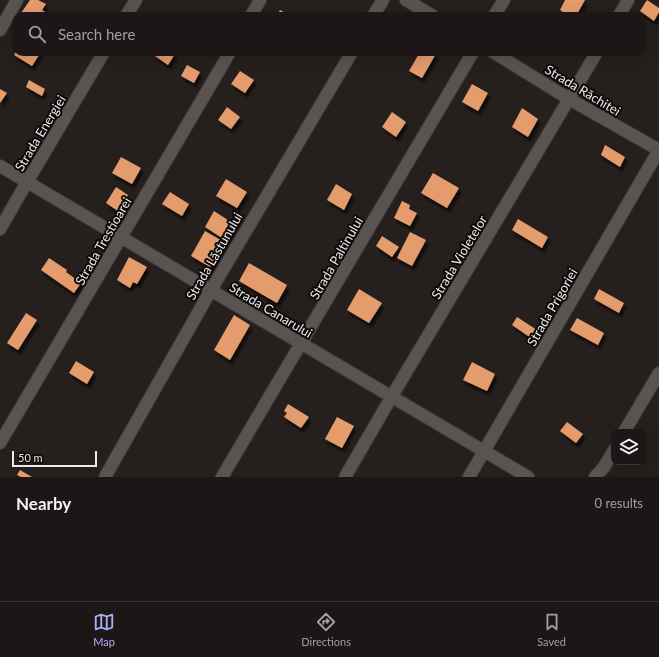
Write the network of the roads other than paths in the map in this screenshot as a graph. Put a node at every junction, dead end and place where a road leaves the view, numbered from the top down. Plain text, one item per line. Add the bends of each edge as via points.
1 (17, 0) edge
2 (136, 0) edge
3 (260, 0) edge
4 (383, 0) edge
5 (406, 0) edge
6 (504, 0) edge
7 (628, 0) edge
8 (128, 12) edge
9 (253, 12) edge
10 (376, 12) edge
11 (426, 12) edge
12 (496, 12) edge
13 (621, 12) edge
14 (0, 30) edge
15 (102, 56) edge
16 (228, 56) edge
17 (350, 56) edge
18 (471, 56) edge
19 (499, 56) edge
20 (595, 56) edge
21 (569, 99) junction
22 (659, 150) edge
23 (0, 166) edge
24 (27, 182) junction
25 (0, 229) edge
26 (121, 238) junction
27 (211, 290) junction
28 (301, 344) junction
29 (659, 373) edge
30 (392, 396) junction
31 (626, 429) edge
32 (0, 443) edge
33 (484, 450) junction
34 (611, 455) edge
35 (105, 477) edge
36 (222, 477) edge
37 (345, 477) edge
38 (469, 477) edge
39 (528, 477) edge
40 (595, 477) edge

1 - 14 street
2 - 8 street
3 - 9 street
4 - 10 street
5 - 11 street
6 - 12 street
7 - 13 street
15 - 24 street, Strada Energiei
16 - 26 street, Strada Trestioarei
17 - 27 street, Strada Lăstunului
18 - 28 street, Strada Paltinului
19 - 21 street, Strada Răchitei
20 - 21 street, Strada Violetelor
21 - 22 street, Strada Răchitei
21 - 30 street, Strada Violetelor
22 - 33 street, Strada Prigoriei
23 - 24 street, Strada Canarului
24 - 25 street, Strada Energiei
24 - 26 street, Strada Canarului
26 - 27 street, Strada Canarului
26 - 32 street, Strada Trestioarei
27 - 28 street, Strada Canarului
27 - 35 street, Strada Lăstunului
28 - 30 street, Strada Canarului
28 - 36 street, Strada Paltinului
29 - 31 street
30 - 33 street, Strada Canarului
30 - 37 street, Strada Violetelor
33 - 38 street, Strada Prigoriei
33 - 39 street, Strada Canarului
34 - 40 street

